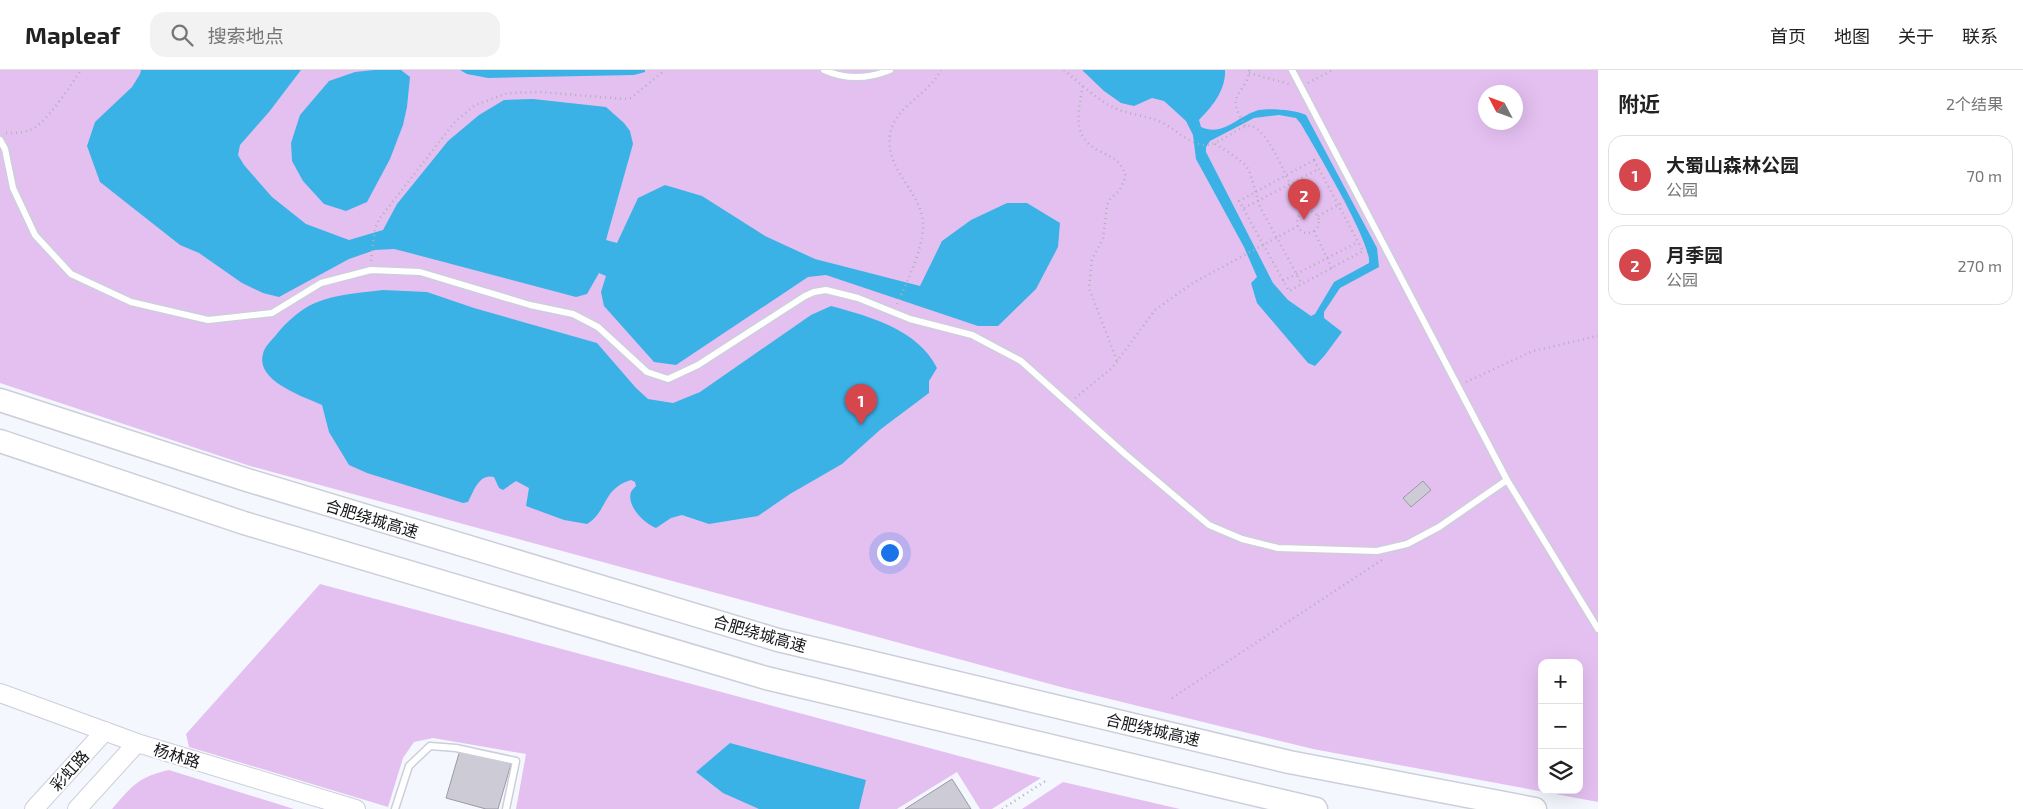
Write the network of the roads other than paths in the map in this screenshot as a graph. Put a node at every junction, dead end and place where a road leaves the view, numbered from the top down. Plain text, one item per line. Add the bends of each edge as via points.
1 (824, 70) edge
2 (890, 70) edge
3 (1292, 70) edge
4 (0, 140) edge
5 (0, 400) edge
6 (0, 441) edge
7 (1507, 480) junction
8 (1598, 629) edge
9 (0, 693) edge
10 (105, 731) junction
11 (137, 742) junction
12 (34, 809) edge
13 (77, 809) edge
14 (356, 809) edge
15 (396, 809) edge
16 (506, 809) edge
17 (1316, 809) edge
18 (1535, 809) edge

1 - 2 lane via 840,76 863,78
3 - 7 lane
4 - 7 lane via 13,188 35,235 71,274 132,302 208,320 272,312 321,283 370,270 420,272 530,305 573,314 598,327 647,372 665,379 698,365 805,296 826,290 858,298 910,319 972,335 1021,361 1209,524 1242,539 1278,548 1377,551 1407,544 1439,527
5 - 18 highway, 合肥绕城高速 via 247,480 778,640 1289,762
6 - 17 highway via 244,523 766,678
7 - 8 lane
9 - 10 street, 杨林路
10 - 11 street, 杨林路
10 - 12 street, 彩虹路
11 - 13 street, 彩虹路
11 - 14 street, 杨林路
15 - 16 lane via 409,766 430,746 516,761

